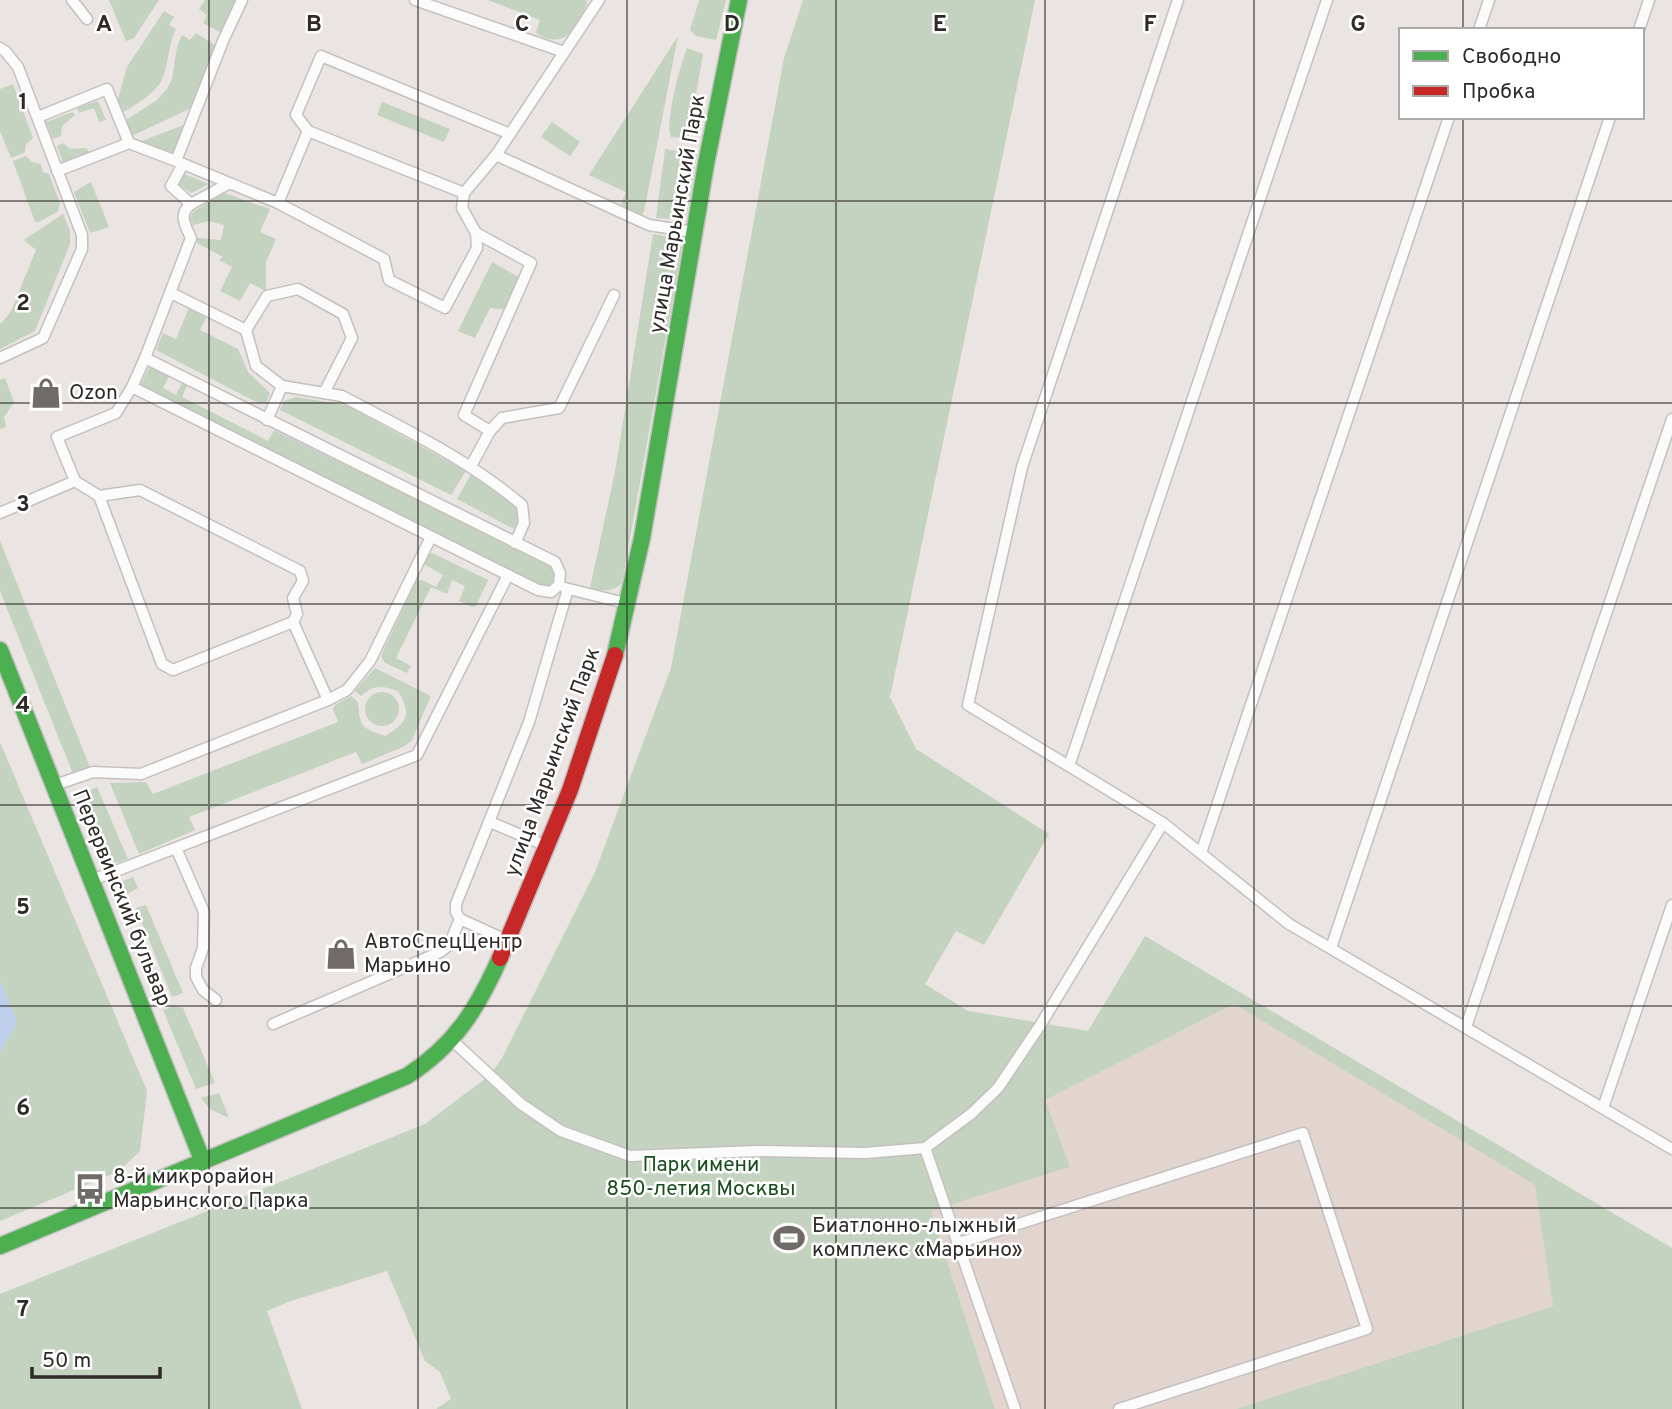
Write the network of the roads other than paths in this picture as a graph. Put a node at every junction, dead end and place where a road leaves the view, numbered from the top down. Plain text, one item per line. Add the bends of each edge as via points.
1 (72, 0) edge
2 (242, 0) edge
3 (415, 0) edge
4 (600, 0) edge
5 (739, 0) edge
6 (1178, 0) edge
7 (1328, 0) edge
8 (1489, 0) edge
9 (1649, 0) edge
10 (87, 19) dead end
11 (1480, 28) edge
12 (1640, 28) edge
13 (0, 48) edge
14 (564, 52) junction
15 (38, 117) junction
16 (1448, 119) edge
17 (1609, 119) edge
18 (308, 131) junction
19 (510, 134) junction
20 (129, 143) junction
21 (496, 155) junction
22 (180, 162) junction
23 (57, 171) junction
24 (228, 184) junction
25 (464, 193) junction
26 (278, 203) junction
27 (191, 204) junction
28 (696, 232) junction
29 (476, 233) junction
30 (171, 293) junction
31 (614, 295) dead end
32 (246, 330) junction
33 (0, 358) edge
34 (145, 358) junction
35 (282, 386) junction
36 (132, 387) junction
37 (324, 393) junction
38 (1672, 419) edge
39 (267, 420) junction
40 (490, 430) junction
41 (471, 466) junction
42 (75, 481) junction
43 (99, 496) junction
44 (0, 513) edge
45 (431, 537) junction
46 (515, 542) junction
47 (508, 575) junction
48 (564, 587) junction
49 (629, 604) junction
50 (293, 622) junction
51 (0, 650) edge
52 (328, 701) junction
53 (1069, 766) junction
54 (54, 786) junction
55 (490, 822) junction
56 (1163, 823) junction
57 (548, 846) junction
58 (176, 848) junction
59 (1200, 853) junction
60 (91, 880) junction
61 (1672, 905) edge
62 (460, 919) junction
63 (507, 940) junction
64 (1331, 948) junction
65 (216, 1000) dead end
66 (273, 1024) dead end
67 (1466, 1027) junction
68 (453, 1041) junction
69 (1603, 1108) junction
70 (925, 1148) junction
71 (1672, 1149) edge
72 (203, 1162) junction
73 (959, 1243) junction
74 (0, 1245) edge
75 (1015, 1409) edge
76 (1119, 1409) edge

1 - 10 lane
2 - 22 lane
3 - 14 lane
4 - 14 lane
5 - 28 main road, улица Марьинский Парк
6 - 53 lane via 1023,467 968,705
7 - 53 lane
8 - 11 lane
9 - 12 lane
13 - 15 lane via 18,68
14 - 19 lane
15 - 20 lane via 107,89
15 - 23 lane
16 - 59 lane
17 - 64 lane
18 - 19 lane via 296,115 321,55
18 - 25 lane
18 - 26 lane
19 - 21 lane
20 - 22 lane
20 - 23 lane
21 - 25 lane
21 - 28 lane via 649,225
22 - 24 lane
22 - 27 lane via 171,186
23 - 33 lane via 82,235 82,248 43,338
24 - 26 lane
24 - 27 lane
25 - 29 lane via 462,208
26 - 29 lane via 384,259 389,280 445,308 477,248
27 - 30 lane via 184,209 183,218 191,238
28 - 49 main road, улица Марьинский Парк
29 - 40 lane via 531,263 464,415
30 - 32 lane
30 - 34 lane
31 - 40 lane via 559,408 502,418
32 - 35 lane via 256,366
32 - 37 lane via 267,296 298,289 342,314 352,338
34 - 36 lane
34 - 39 lane
35 - 37 lane
35 - 39 lane
36 - 42 lane via 116,413 57,437
36 - 45 lane
37 - 41 lane via 342,396
38 - 67 lane
39 - 46 lane
40 - 41 lane
41 - 46 lane via 522,505 524,523
42 - 43 lane
42 - 44 lane
43 - 50 lane via 140,490 300,571 303,581 293,598 298,614
43 - 50 lane via 162,664 173,670
45 - 47 lane
45 - 52 lane via 370,661 347,690
46 - 48 lane via 555,562
47 - 48 lane via 538,590
47 - 58 lane via 417,755
48 - 49 lane
48 - 55 lane via 529,722
49 - 57 main road, улица Марьинский Парк via 593,727
50 - 52 lane
51 - 54 main road, Перервинский бульвар
52 - 54 lane via 141,774 93,772
53 - 56 lane
54 - 60 main road, Перервинский бульвар
55 - 57 lane
55 - 62 lane via 456,904
56 - 59 lane
56 - 70 lane via 998,1088
57 - 63 main road, улица Марьинский Парк
58 - 60 lane
58 - 65 lane via 204,912 196,977
59 - 64 lane via 1289,924
60 - 72 main road, Перервинский бульвар
61 - 69 lane
62 - 63 lane
62 - 66 lane via 449,945 440,952
63 - 68 main road, улица Марьинский Парк via 477,1005
64 - 67 lane
67 - 69 lane
68 - 70 lane via 521,1104 561,1131 630,1156
68 - 72 main road, улица Марьинский Парк via 407,1076
69 - 71 lane
70 - 73 lane
72 - 74 main road, улица Марьинский Парк
73 - 75 lane
73 - 76 lane via 1303,1133 1367,1329

